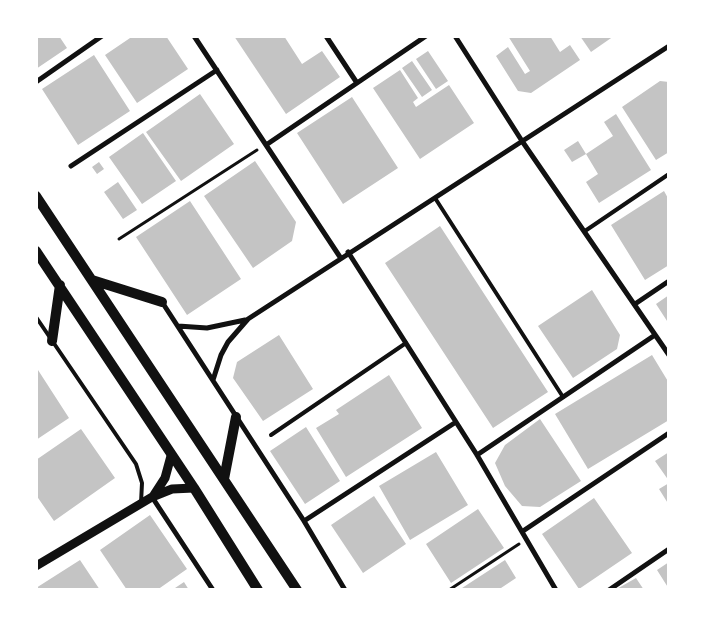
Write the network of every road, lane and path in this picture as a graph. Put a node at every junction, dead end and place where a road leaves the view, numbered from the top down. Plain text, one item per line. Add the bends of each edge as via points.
1 (102, 36) edge
2 (194, 36) edge
3 (326, 36) edge
4 (426, 36) edge
5 (455, 36) edge
6 (669, 46) edge
7 (217, 70) junction
8 (36, 82) edge
9 (357, 83) junction
10 (522, 141) junction
11 (266, 145) junction
12 (71, 166) dead end
13 (669, 174) edge
14 (36, 196) edge
15 (436, 198) junction
16 (585, 231) junction
17 (120, 239) dead end
18 (36, 251) edge
19 (348, 252) junction
20 (340, 257) junction
21 (92, 280) junction
22 (669, 281) edge
23 (60, 286) junction
24 (162, 302) joint
25 (634, 304) junction
26 (36, 317) edge
27 (248, 319) junction
28 (178, 326) junction
29 (655, 335) junction
30 (52, 341) junction
31 (406, 343) junction
32 (669, 355) edge
33 (213, 380) junction
34 (563, 397) junction
35 (236, 417) junction
36 (456, 422) junction
37 (669, 434) edge
38 (271, 435) dead end
39 (477, 455) junction
40 (171, 456) junction
41 (224, 479) junction
42 (194, 488) junction
43 (152, 497) junction
44 (141, 504) junction
45 (304, 521) junction
46 (524, 531) junction
47 (528, 538) junction
48 (669, 549) edge
49 (36, 566) edge
50 (213, 590) edge
51 (258, 590) edge
52 (297, 590) edge
53 (345, 590) edge
54 (448, 590) edge
55 (556, 590) edge
56 (609, 590) edge

1 - 8 street
2 - 7 street
3 - 9 street
4 - 9 street
5 - 10 street
6 - 10 street
7 - 11 street
7 - 12 street
9 - 11 street
10 - 15 street
10 - 16 street
11 - 17 path
11 - 20 street
13 - 16 lane
14 - 21 main road
15 - 19 street
15 - 34 lane
16 - 25 street
18 - 23 main road
19 - 20 street
19 - 31 street
20 - 27 street
21 - 24 main road
21 - 41 main road
22 - 25 street
23 - 30 main road
23 - 40 main road
24 - 28 street
25 - 29 street
26 - 30 lane
27 - 28 street via 207,328
27 - 33 street via 228,342
28 - 33 street
29 - 32 street
29 - 34 street
30 - 44 lane via 136,464 142,484
31 - 36 street
31 - 38 lane
33 - 35 street
34 - 39 street
35 - 41 main road
35 - 45 street
36 - 39 street
36 - 45 street
37 - 46 street
39 - 46 street
40 - 42 main road
40 - 43 street via 165,478
41 - 52 main road
42 - 43 street via 172,490
42 - 51 main road
43 - 44 street
43 - 50 street
44 - 49 street
45 - 53 street
46 - 47 street
47 - 54 path
47 - 55 street
48 - 56 street

